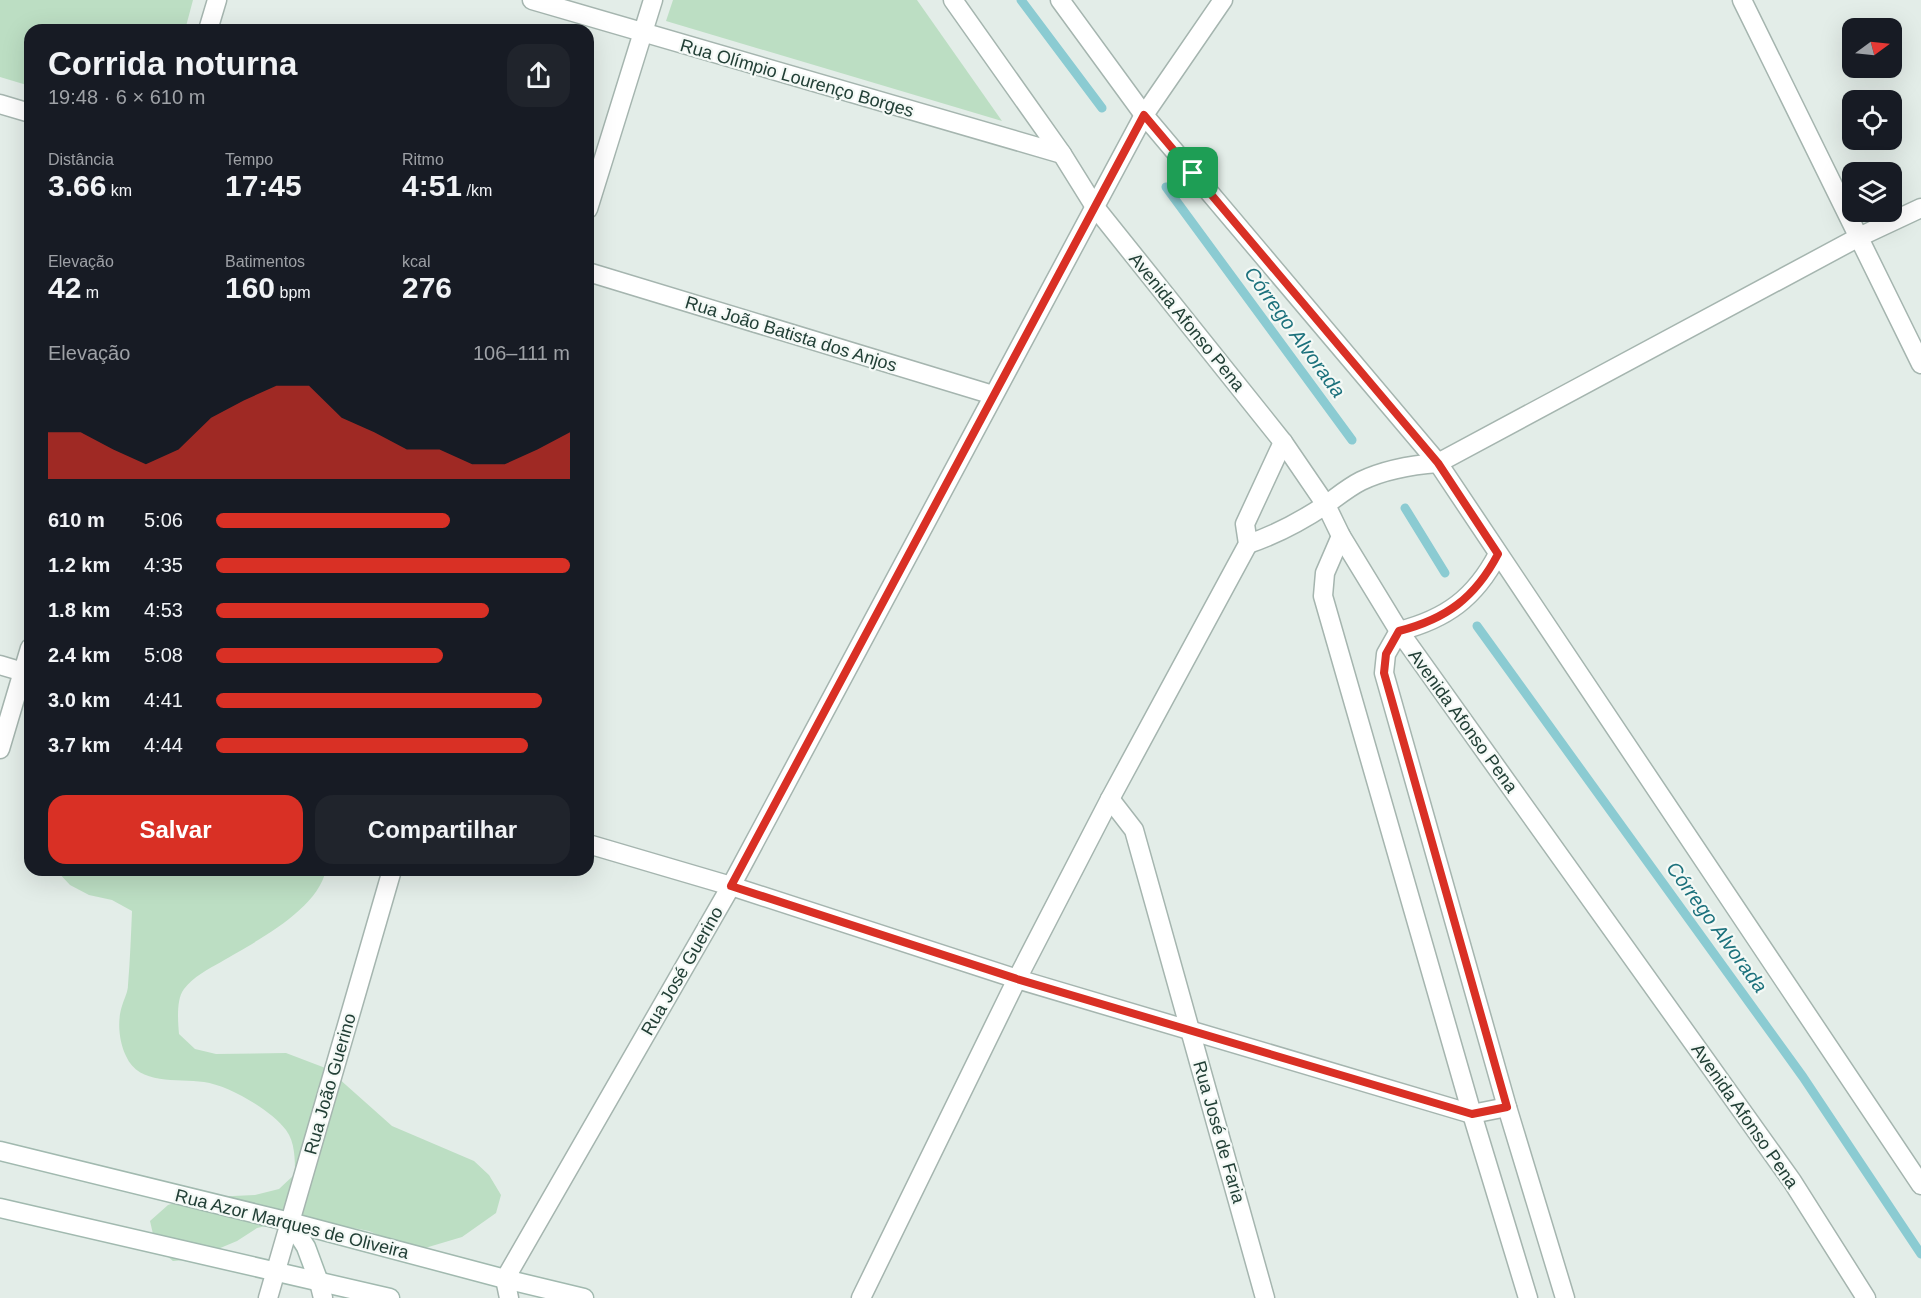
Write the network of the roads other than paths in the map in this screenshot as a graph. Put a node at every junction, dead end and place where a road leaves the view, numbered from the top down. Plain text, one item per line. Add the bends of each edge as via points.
1 (216, 0) edge
2 (532, 0) edge
3 (653, 0) edge
4 (953, 0) edge
5 (1060, 0) edge
6 (1223, 0) edge
7 (1742, 0) edge
8 (210, 24) edge
9 (643, 33) junction
10 (0, 104) edge
11 (24, 111) edge
12 (1144, 115) junction
13 (1062, 154) junction
14 (594, 190) edge
15 (1095, 207) junction
16 (1921, 208) edge
17 (1859, 237) junction
18 (594, 274) edge
19 (1921, 364) edge
20 (993, 395) junction
21 (1283, 442) junction
22 (1438, 463) junction
23 (1326, 505) junction
24 (1341, 536) junction
25 (1248, 544) junction
26 (1498, 554) junction
27 (1399, 631) junction
28 (0, 665) edge
29 (24, 672) edge
30 (24, 681) edge
31 (0, 749) edge
32 (1110, 799) junction
33 (594, 846) edge
34 (390, 876) edge
35 (731, 886) junction
36 (1017, 979) junction
37 (1190, 1031) junction
38 (1507, 1107) junction
39 (1472, 1114) junction
40 (0, 1151) edge
41 (1921, 1185) edge
42 (0, 1208) edge
43 (290, 1222) junction
44 (275, 1271) junction
45 (505, 1280) junction
46 (321, 1290) edge
47 (268, 1298) edge
48 (390, 1298) edge
49 (509, 1298) edge
50 (584, 1298) edge
51 (861, 1298) edge
52 (1265, 1298) edge
53 (1527, 1298) edge
54 (1565, 1298) edge
55 (1866, 1298) edge

1 - 8 street
2 - 9 street, Rua Olímpio Lourenço Borges
3 - 9 street
4 - 13 street, Avenida Afonso Pena
5 - 12 street
6 - 12 street, Rua José Guerino
7 - 17 street
9 - 13 street, Rua Olímpio Lourenço Borges
9 - 14 street
10 - 11 street
12 - 15 street, Rua José Guerino
12 - 22 street
13 - 15 street, Avenida Afonso Pena
15 - 20 street, Rua José Guerino
15 - 21 street, Avenida Afonso Pena
16 - 17 street
17 - 19 street
17 - 22 street
18 - 20 street, Rua João Batista dos Anjos
20 - 35 street, Rua José Guerino
21 - 23 street, Avenida Afonso Pena
21 - 25 street via 1245,524
22 - 23 street via 1380,473 1342,492
22 - 26 street
23 - 24 street, Avenida Afonso Pena
23 - 25 street via 1270,537
24 - 27 street, Avenida Afonso Pena
24 - 39 street via 1325,573 1323,596
25 - 32 street
26 - 27 street via 1485,578 1466,598 1423,625
26 - 41 street
27 - 38 street via 1386,654 1384,673
27 - 55 street, Avenida Afonso Pena via 1792,1181
28 - 29 street
30 - 31 street
32 - 36 street
32 - 37 street, Rua José de Faria via 1134,830
33 - 35 street
34 - 43 street, Rua João Guerino
35 - 36 street
35 - 45 street, Rua José Guerino
36 - 37 street
36 - 51 street
37 - 39 street
37 - 52 street, Rua José de Faria
38 - 39 street
38 - 54 street
39 - 53 street
40 - 43 street, Rua Azor Marques de Oliveira
42 - 44 street
43 - 44 street, Rua João Guerino
43 - 45 street, Rua Azor Marques de Oliveira
43 - 46 street via 306,1247
44 - 46 street
44 - 47 street, Rua João Guerino
45 - 49 street
45 - 50 street, Rua Azor Marques de Oliveira
46 - 48 street

